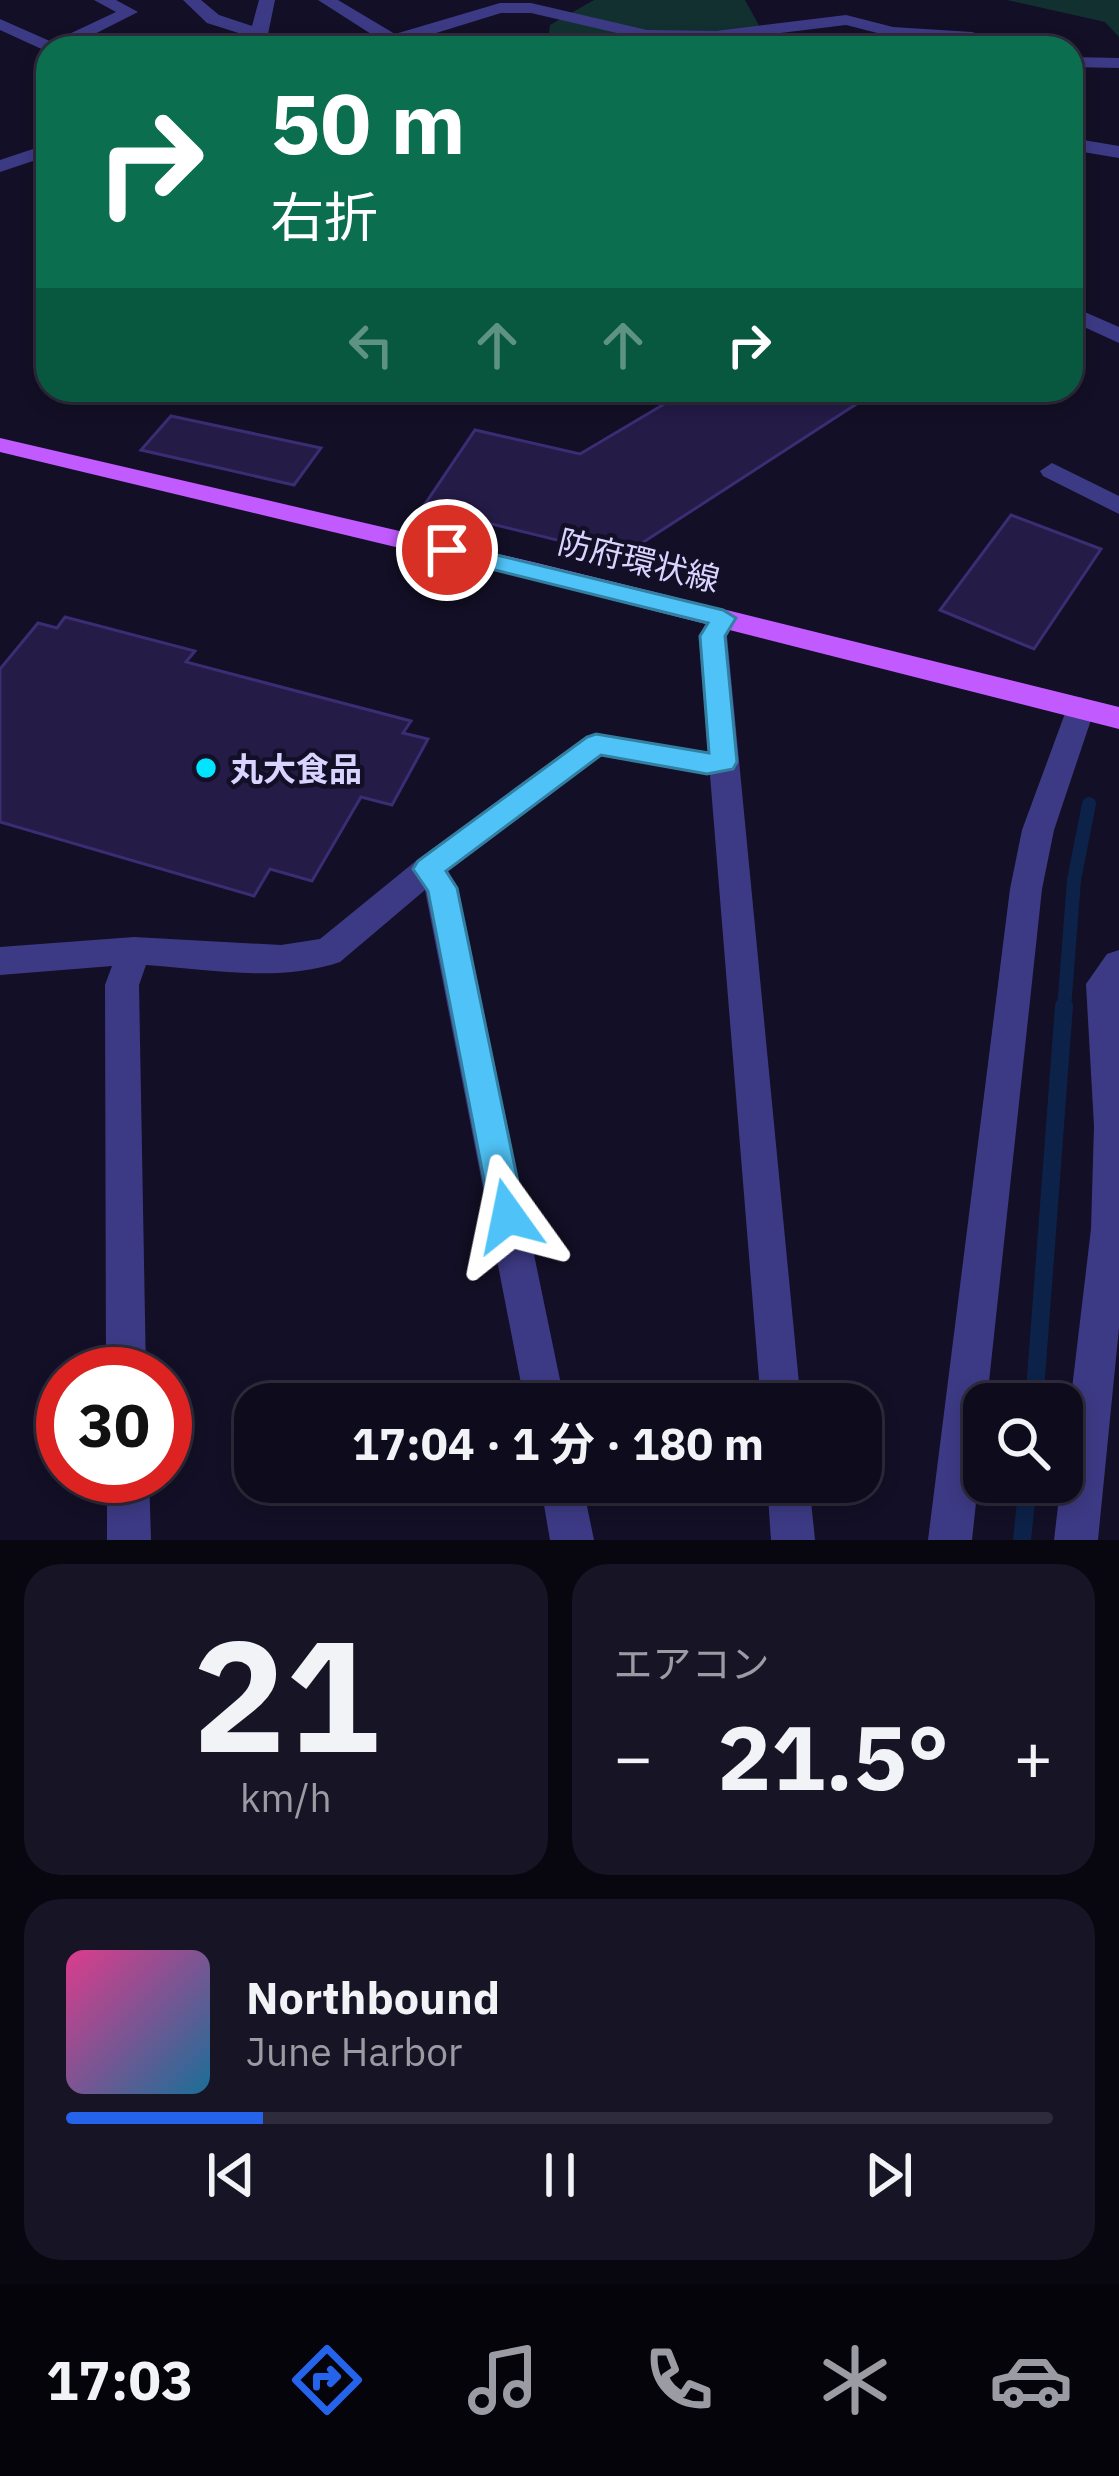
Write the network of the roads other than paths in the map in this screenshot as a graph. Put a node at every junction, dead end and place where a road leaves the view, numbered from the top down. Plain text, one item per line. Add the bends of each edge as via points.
1 (101, 0) edge
2 (191, 0) edge
3 (267, 0) edge
4 (326, 0) edge
5 (469, 0) edge
6 (511, 0) edge
7 (0, 24) edge
8 (79, 36) edge
9 (244, 36) edge
10 (255, 36) edge
11 (387, 36) edge
12 (422, 36) edge
13 (716, 36) edge
14 (716, 36) edge
15 (888, 36) edge
16 (36, 40) edge
17 (1083, 62) edge
18 (1119, 63) edge
19 (1083, 146) edge
20 (1119, 152) edge
21 (36, 154) edge
22 (0, 166) edge
23 (1119, 301) edge
24 (1108, 331) edge
25 (0, 445) edge
26 (1052, 471) dead end
27 (1119, 506) edge
28 (723, 618) junction
29 (1081, 708) junction
30 (1119, 718) edge
31 (723, 762) junction
32 (428, 869) junction
33 (134, 951) junction
34 (0, 961) edge
35 (1119, 964) edge
36 (126, 1347) edge
37 (541, 1383) edge
38 (779, 1383) edge
39 (128, 1503) edge
40 (565, 1503) edge
41 (790, 1503) edge
42 (128, 1540) edge
43 (572, 1540) edge
44 (793, 1540) edge
45 (950, 1540) edge
46 (1076, 1540) edge

1 - 8 street via 130,12
2 - 9 street
3 - 10 street
4 - 11 street
5 - 6 street
7 - 16 street
12 - 13 street via 500,8 647,35
14 - 15 street via 845,20
17 - 18 street
19 - 20 street
21 - 22 street
23 - 24 street
25 - 28 main road, 防府環状線
26 - 27 street
28 - 29 main road, 防府環状線
28 - 31 street via 713,636
29 - 30 main road, 防府環状線
29 - 45 street via 1026,889
31 - 32 street via 596,744
31 - 38 street
32 - 33 street via 328,952 281,959
32 - 37 street via 442,888
33 - 34 street
33 - 36 street via 122,985
35 - 46 street via 1103,984 1110,1229
39 - 42 street
40 - 43 street
41 - 44 street

